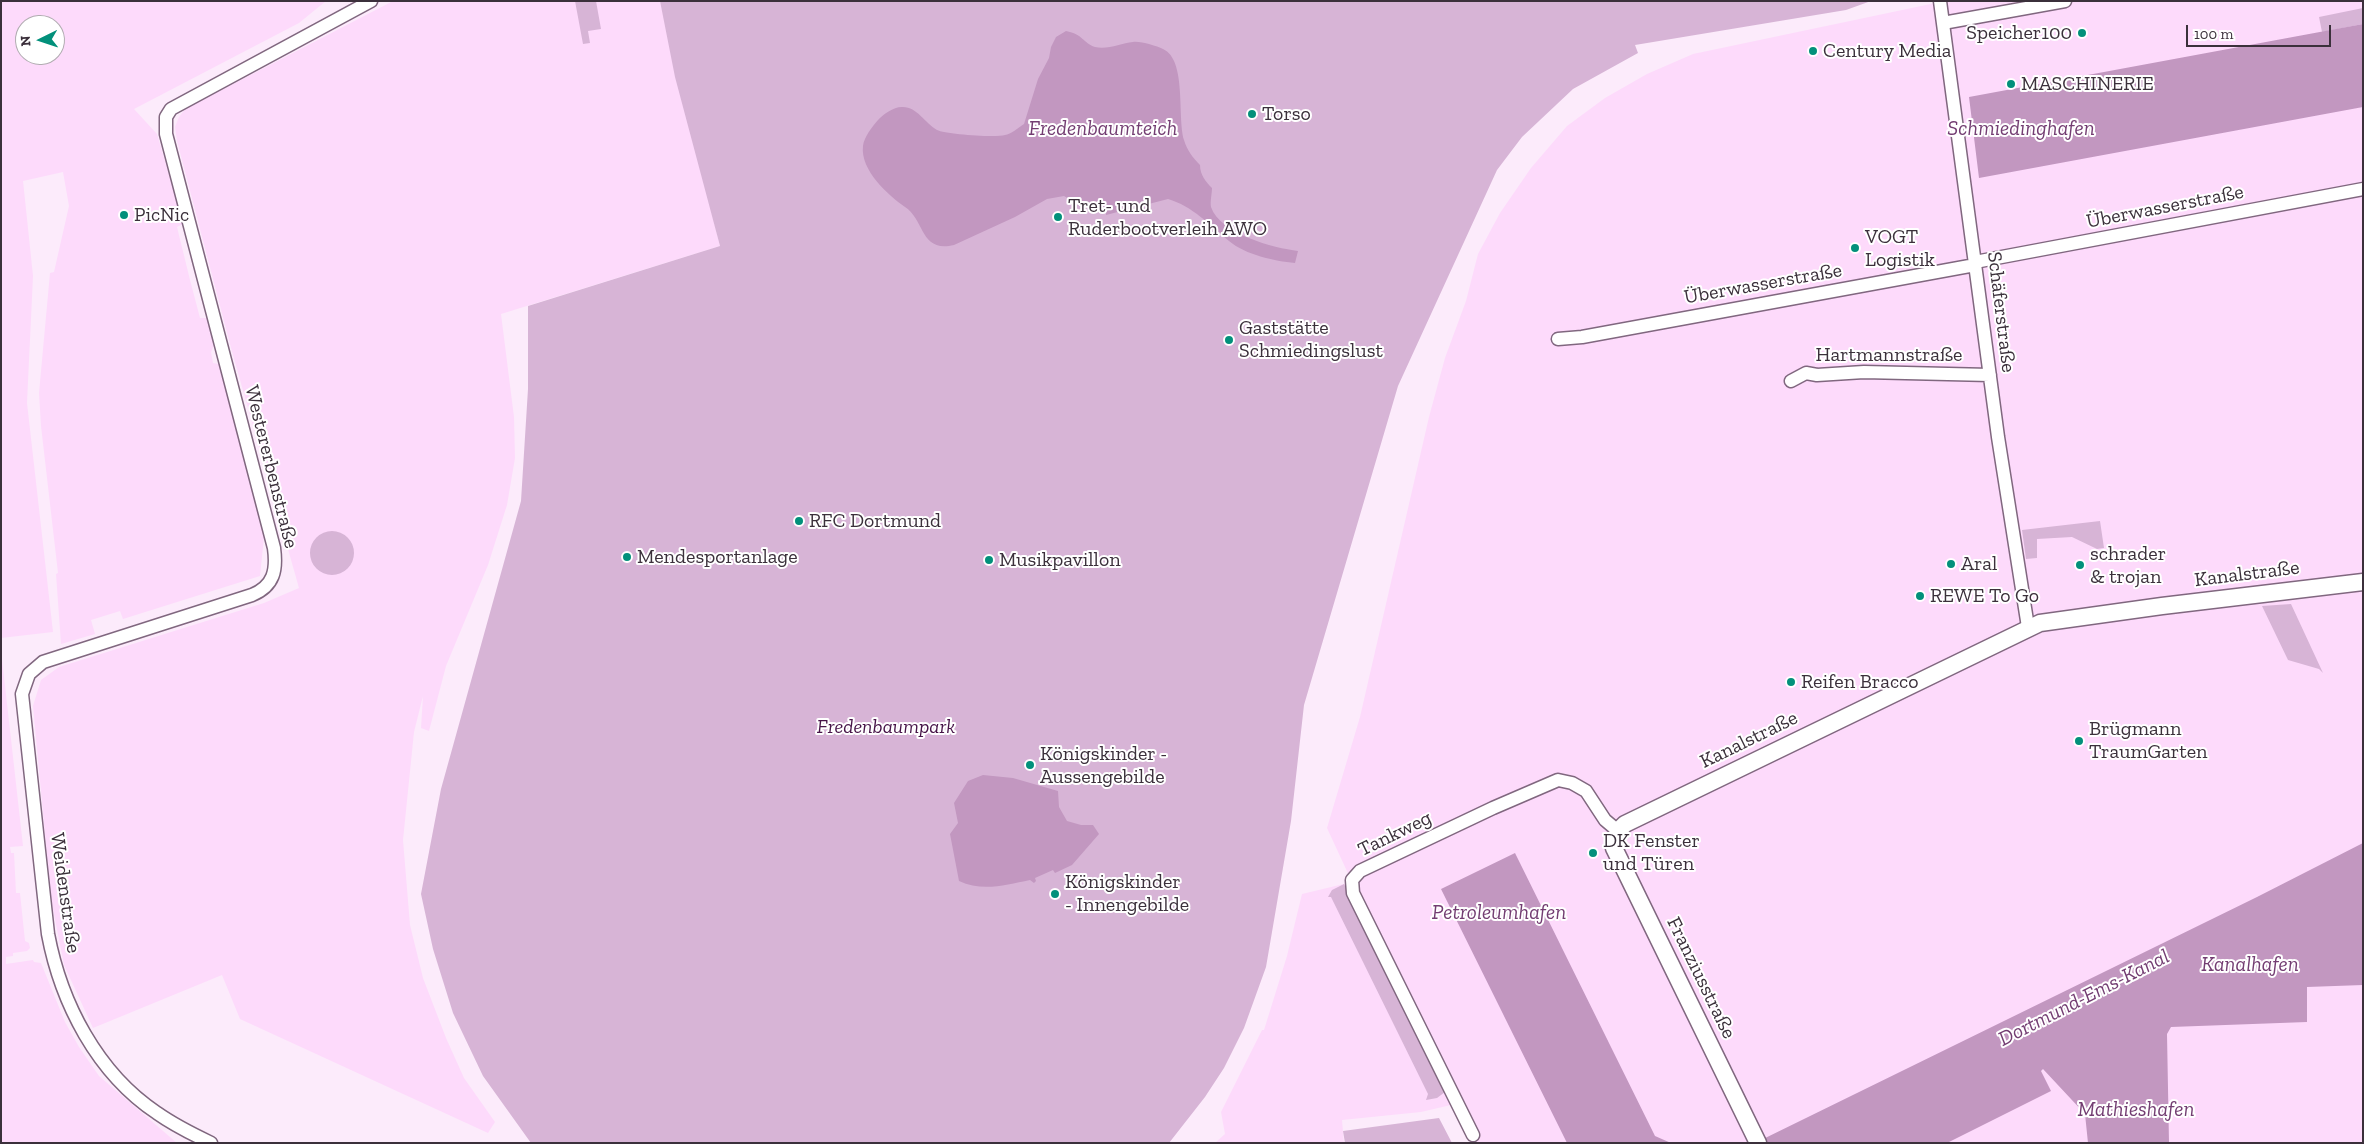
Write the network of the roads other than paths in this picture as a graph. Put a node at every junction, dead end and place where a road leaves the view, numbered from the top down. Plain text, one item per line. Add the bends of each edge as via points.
1 (371, 1) edge
2 (1940, 1) edge
3 (2065, 1) edge
4 (1944, 23) junction
5 (2363, 189) edge
6 (1975, 263) junction
7 (1558, 339) dead end
8 (1990, 375) junction
9 (1791, 381) dead end
10 (2363, 582) edge
11 (2028, 627) junction
12 (30, 674) joint
13 (1618, 832) junction
14 (1472, 1135) dead end
15 (1757, 1140) edge
16 (211, 1143) edge

1 - 12 street, Westererbenstraße via 171,109 166,118 166,134 274,548 276,564 273,578 252,595 43,662
2 - 4 street, Schäferstraße
3 - 4 street
4 - 6 street, Schäferstraße
5 - 6 street, Überwasserstraße
6 - 7 street, Überwasserstraße via 1582,338
6 - 8 street, Schäferstraße
8 - 9 street, Hartmannstraße via 1806,373
8 - 11 street, Schäferstraße
10 - 11 main road, Kanalstraße via 2154,607
11 - 13 main road, Kanalstraße via 1625,824
12 - 16 street, Weidenstraße via 22,694 48,934 70,1006 94,1048 117,1078 155,1112
13 - 14 street, Tankweg via 1605,820 1586,791 1558,780 1360,871 1352,880 1353,893
13 - 15 main road, Franziusstraße via 1614,848

